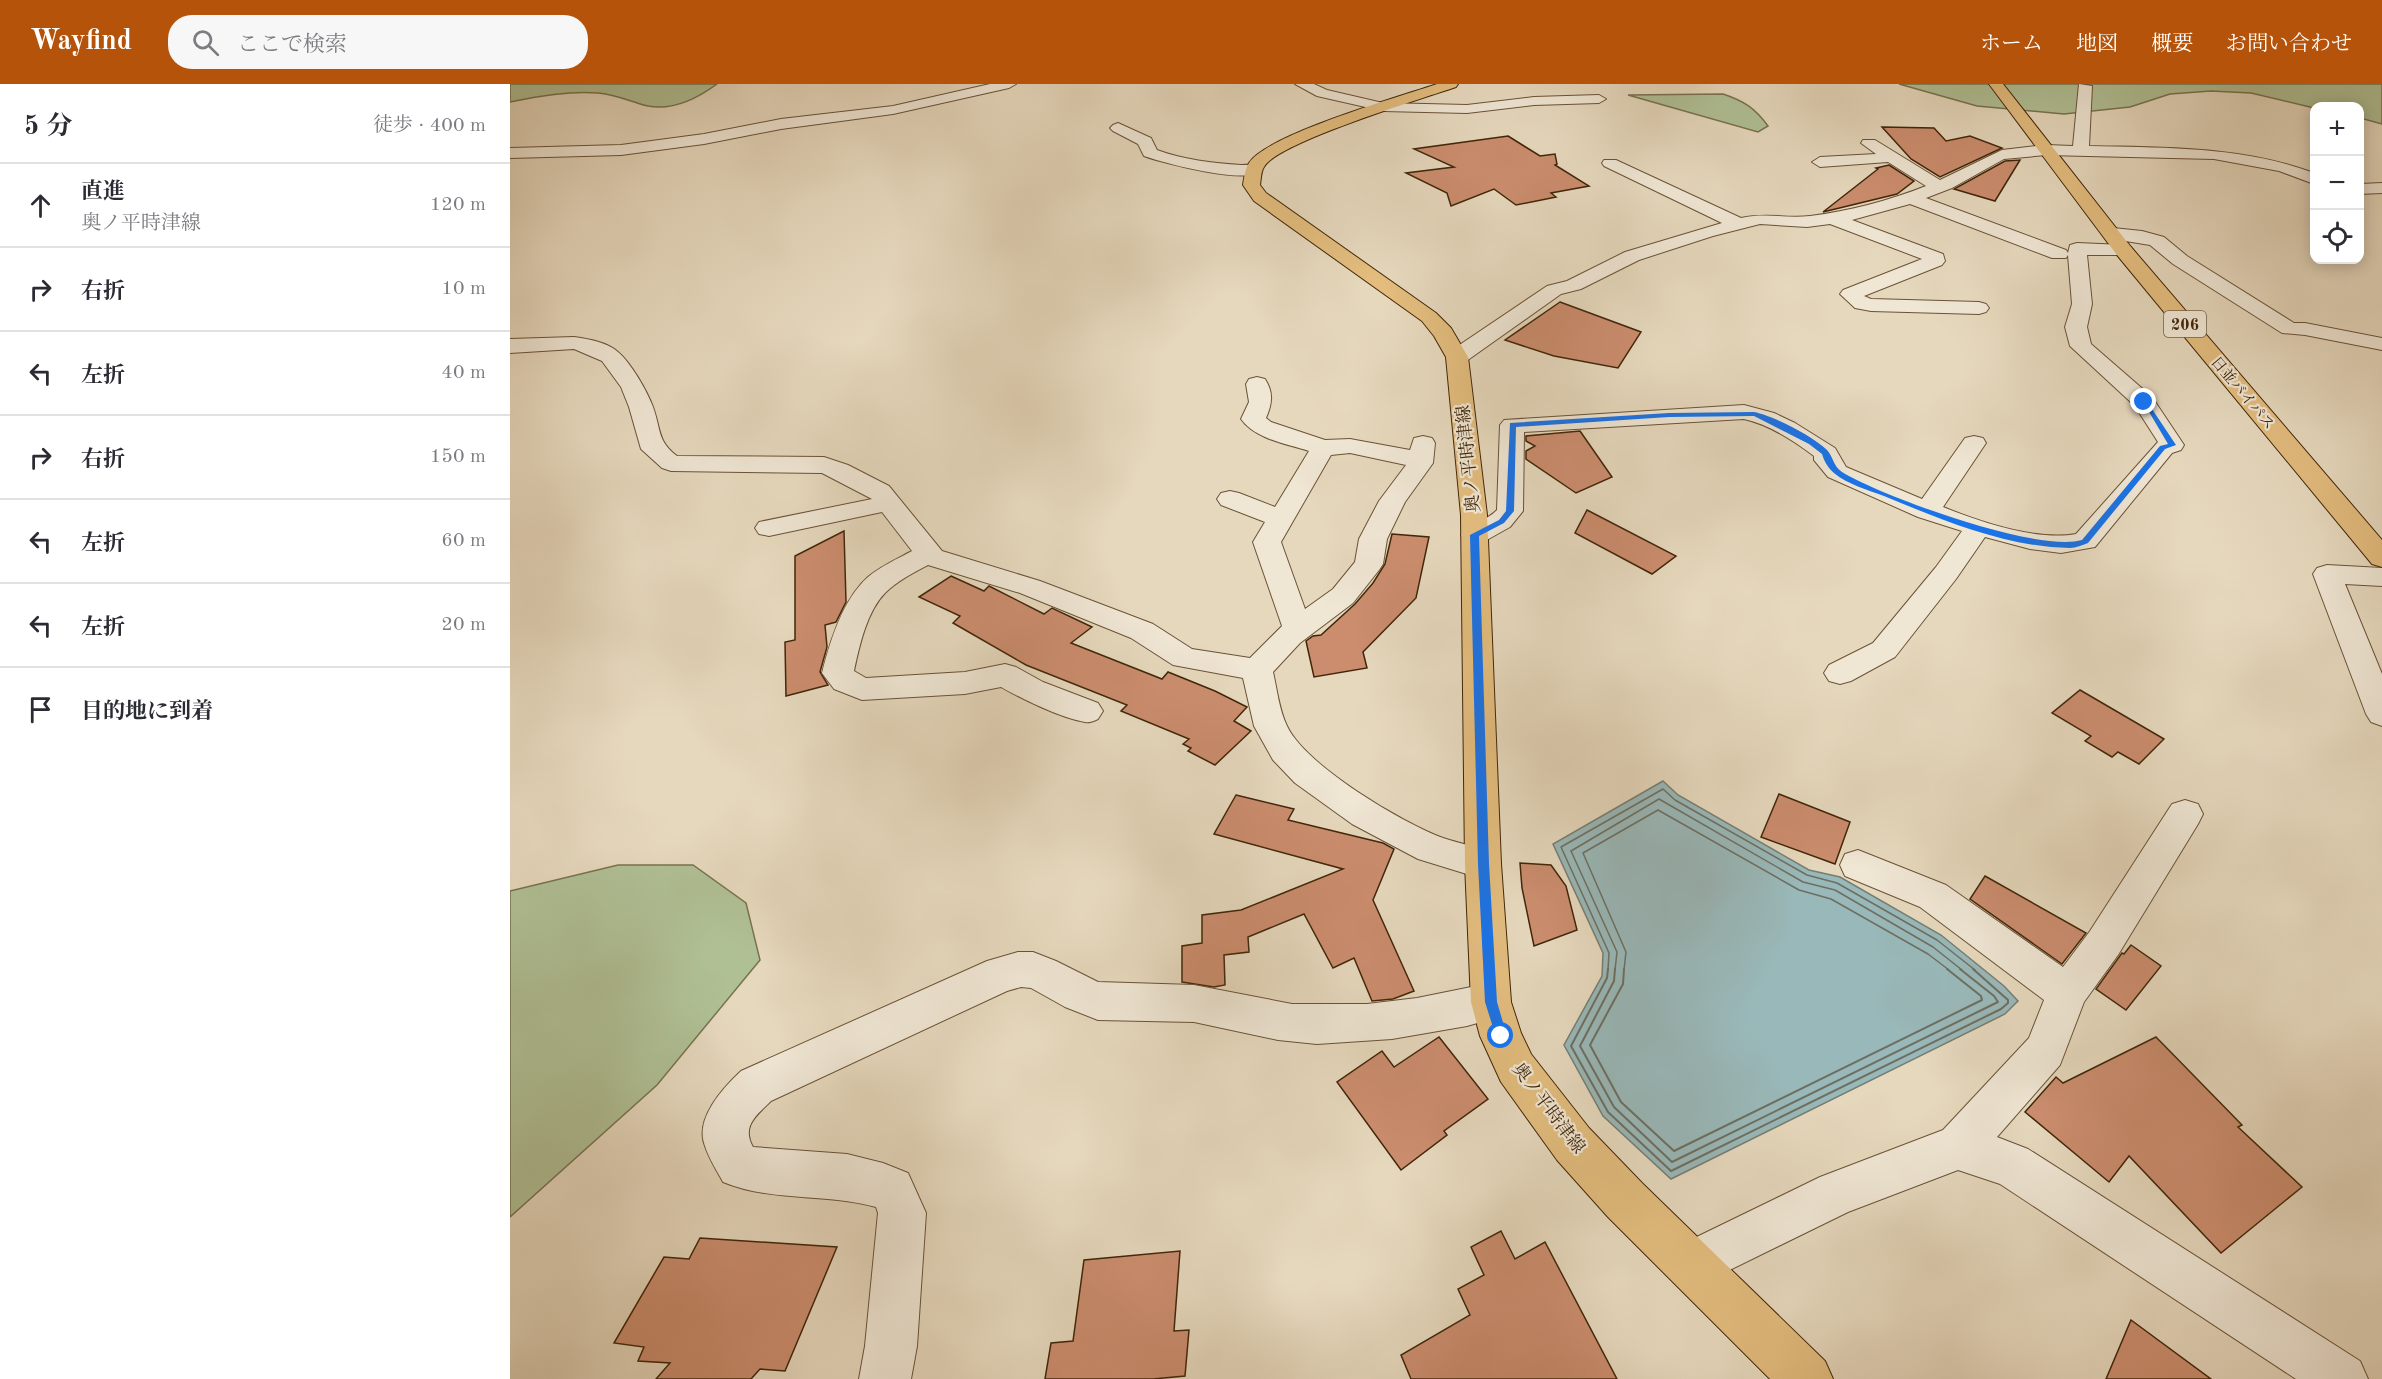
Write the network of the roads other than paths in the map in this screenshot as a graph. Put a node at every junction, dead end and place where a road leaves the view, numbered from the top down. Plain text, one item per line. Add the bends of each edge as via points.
1 (1009, 84) edge
2 (1302, 84) edge
3 (1996, 84) edge
4 (2085, 86) dead end
5 (1433, 87) edge
6 (1599, 99) dead end
7 (927, 102) junction
8 (1524, 102) junction
9 (1383, 107) junction
10 (948, 114) dead end
11 (1524, 119) dead end
12 (1118, 128) dead end
13 (1869, 143) dead end
14 (2245, 146) dead end
15 (2046, 150) junction
16 (2081, 151) junction
17 (510, 153) edge
18 (2223, 155) junction
19 (1892, 157) junction
20 (1820, 162) dead end
21 (1610, 163) dead end
22 (1254, 170) junction
23 (2310, 177) edge
24 (1939, 187) junction
25 (2382, 188) edge
26 (2364, 189) edge
27 (1911, 198) junction
28 (1831, 218) junction
29 (1739, 224) junction
30 (2118, 243) junction
31 (2059, 254) dead end
32 (1979, 308) dead end
33 (2382, 344) edge
34 (510, 346) edge
35 (1457, 357) junction
36 (1257, 384) dead end
37 (1974, 443) dead end
38 (1323, 448) junction
39 (1230, 498) dead end
40 (888, 503) junction
41 (1927, 511) junction
42 (1281, 519) junction
43 (769, 528) dead end
44 (1978, 528) junction
45 (1474, 535) junction
46 (929, 553) junction
47 (2382, 558) edge
48 (2382, 577) edge
49 (1298, 630) junction
50 (1257, 670) junction
51 (1840, 673) dead end
52 (1087, 711) dead end
53 (2382, 714) edge
54 (2185, 814) dead end
55 (1483, 864) junction
56 (1858, 865) dead end
57 (2067, 993) junction
58 (1491, 1002) junction
59 (1958, 1147) junction
60 (1691, 1265) junction
61 (885, 1379) edge
62 (1807, 1379) edge
63 (2342, 1379) edge

1 - 7 street
2 - 9 street via 1322,93
3 - 15 main road, 日並バイパス / 206
4 - 16 street
5 - 9 main road
6 - 8 street
7 - 10 street
7 - 17 street via 681,142 582,152
8 - 9 street via 1467,110
8 - 11 street
9 - 22 main road via 1276,148
12 - 22 street via 1145,141 1150,153 1173,162 1212,169
13 - 19 street
14 - 18 street via 2241,151
15 - 16 street
15 - 24 street via 1998,156
15 - 30 main road, 日並バイパス / 206
16 - 18 street
18 - 23 street via 2283,167
19 - 20 street
19 - 24 street
21 - 29 street
22 - 35 main road, 奥ノ平時津線 via 1251,185 1260,197 1413,304 1443,333
24 - 27 street
25 - 26 street
27 - 28 street
27 - 31 street
28 - 29 street via 1807,222 1760,219
28 - 32 street via 1936,258 1850,294 1853,299 1871,306
29 - 35 street via 1632,256 1574,285 1554,290
30 - 33 street via 2142,237 2157,241 2180,260 2289,329
30 - 44 street via 2077,249 2082,304 2076,327 2081,345 2144,402 2172,445 2163,448 2085,541 2061,546
30 - 47 main road, 日並バイパス / 206
34 - 40 street via 574,343 610,357 632,387 653,449 671,463 824,465 880,492
35 - 45 main road, 奥ノ平時津線
36 - 38 street via 1261,402 1253,419 1262,427
37 - 41 street
38 - 42 street
38 - 49 street via 1350,446 1422,452 1373,539 1369,564 1343,596
39 - 42 street
40 - 43 street
40 - 46 street
41 - 44 street
41 - 45 street via 1838,472 1826,453 1762,416 1744,412 1669,415 1512,425 1510,511 1501,521
42 - 49 street via 1267,542
44 - 51 street via 1884,650
45 - 55 main road, 奥ノ平時津線
46 - 50 street via 1142,631 1184,658
46 - 52 street via 870,591 841,657 838,673 845,681 862,688 914,688 1005,675
48 - 53 street via 2327,574
49 - 50 street
50 - 55 street via 1270,726 1285,752 1306,774 1365,814 1431,849
54 - 57 street via 2104,943
55 - 58 main road, 奥ノ平時津線
56 - 57 street via 1933,896
57 - 59 street via 2044,1051
58 - 60 main road, 奥ノ平時津線 via 1516,1068 1573,1144
58 - 61 street via 1365,1023 1291,1023 1182,1002 1097,1001 1024,969 1002,974 756,1086 729,1120 725,1138 740,1166 756,1172 818,1173 892,1189 902,1213
59 - 60 street via 1836,1193
59 - 63 street via 2012,1166
60 - 62 main road, 奥ノ平時津線

